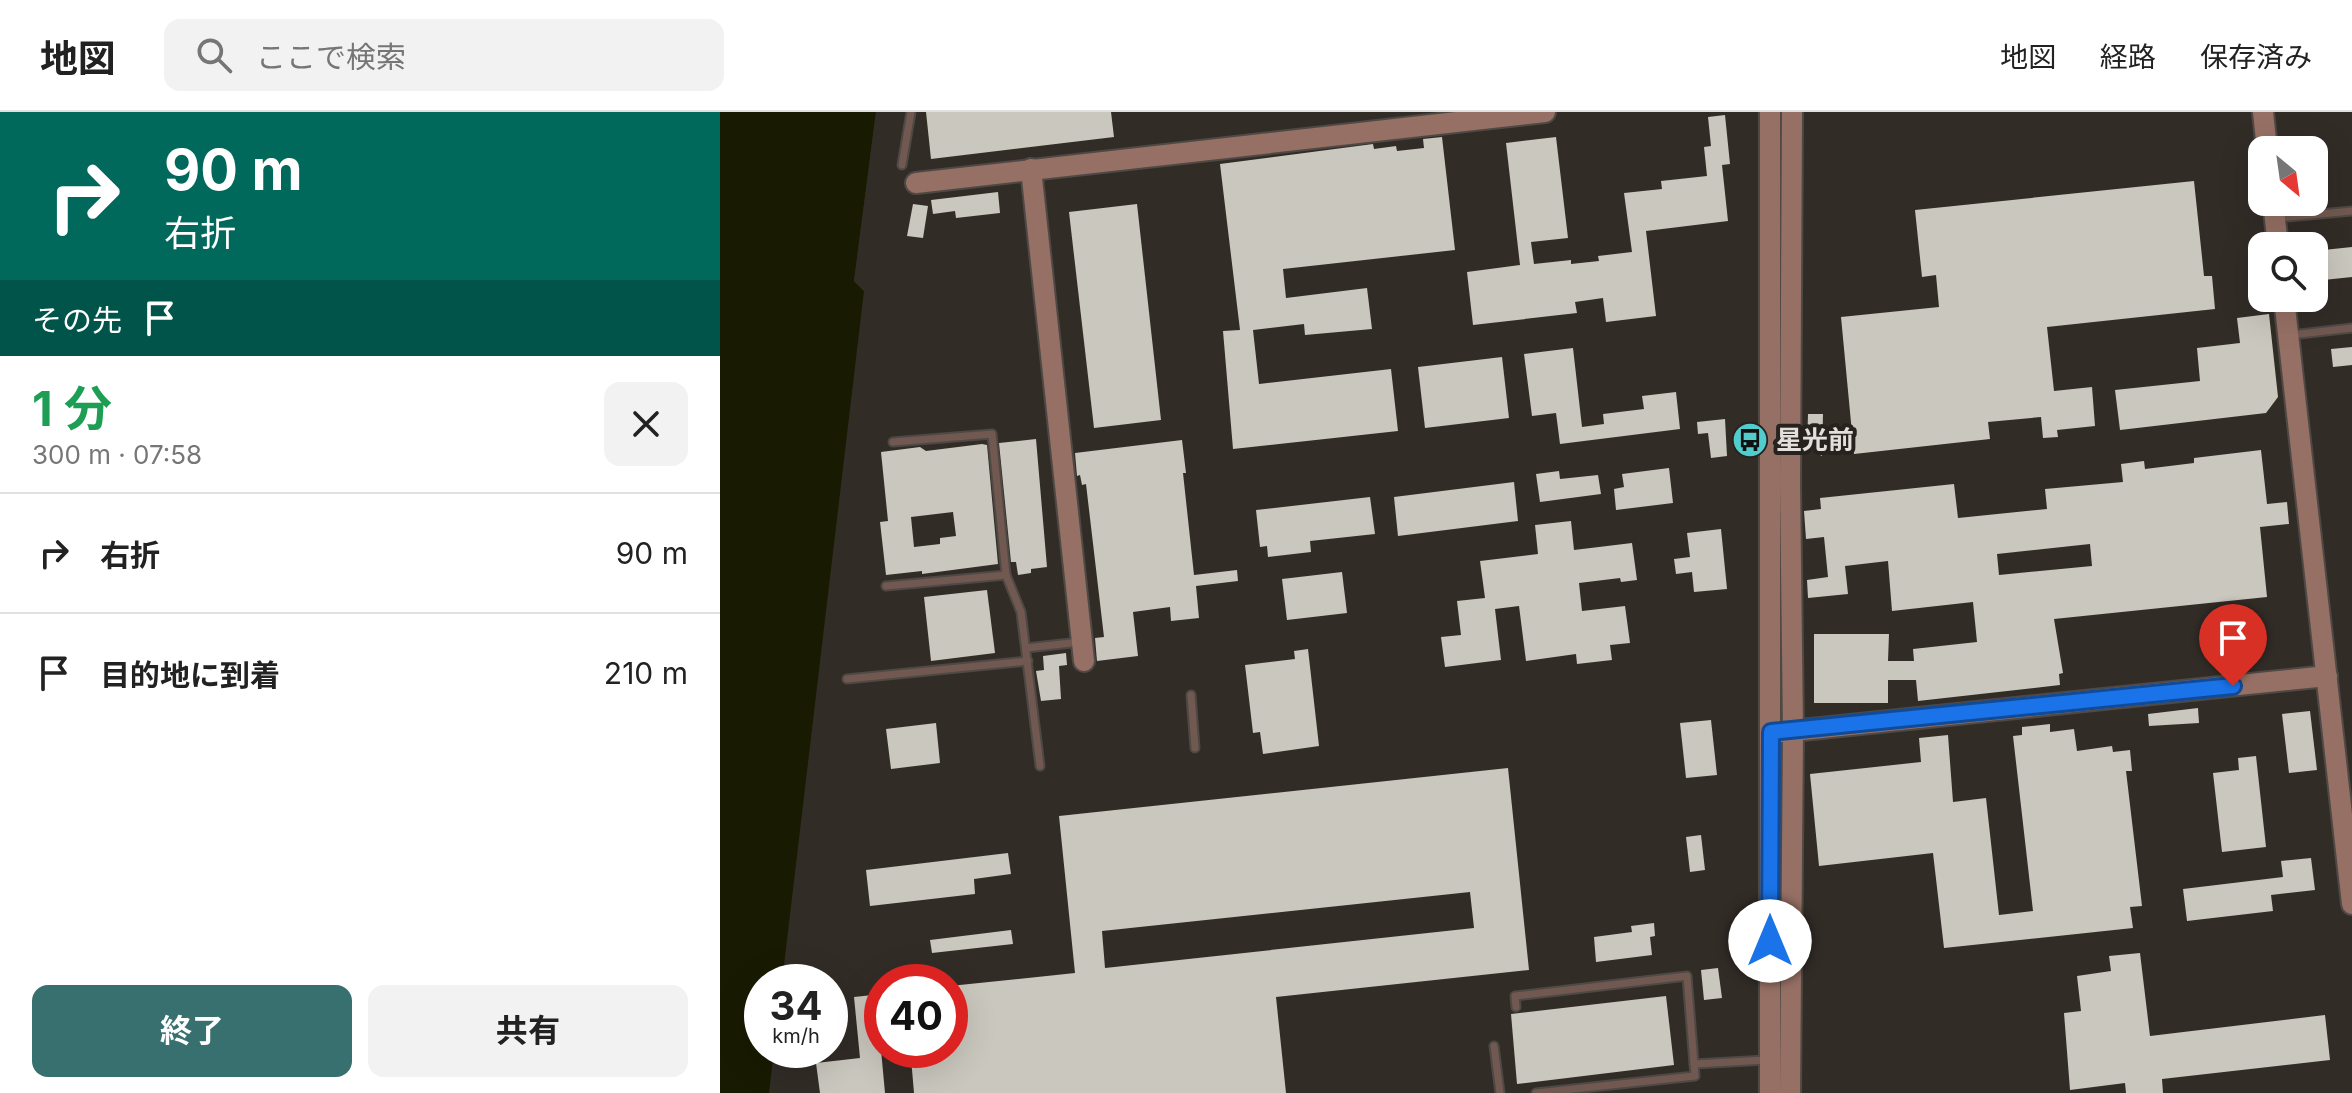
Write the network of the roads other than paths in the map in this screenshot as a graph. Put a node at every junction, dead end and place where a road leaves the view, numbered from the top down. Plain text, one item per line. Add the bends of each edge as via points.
1 (911, 112) edge
2 (1545, 112) edge
3 (1770, 112) edge
4 (1792, 112) edge
5 (2263, 112) edge
6 (2266, 136) edge
7 (902, 165) dead end
8 (1031, 169) junction
9 (916, 183) dead end
10 (2328, 211) edge
11 (2352, 211) edge
12 (2286, 312) edge
13 (2352, 328) edge
14 (2289, 335) junction
15 (893, 442) dead end
16 (1006, 575) junction
17 (886, 586) dead end
18 (1026, 648) junction
19 (1083, 652) joint
20 (1028, 661) junction
21 (2327, 676) junction
22 (847, 679) dead end
23 (1191, 695) dead end
24 (1793, 731) junction
25 (1771, 732) junction
26 (1195, 748) dead end
27 (1040, 766) dead end
28 (2352, 904) edge
29 (1516, 1007) dead end
30 (1790, 1032) junction
31 (1494, 1046) dead end
32 (1770, 1060) junction
33 (1694, 1064) junction
34 (1790, 1090) edge
35 (1500, 1093) edge
36 (1536, 1093) edge
37 (1770, 1093) edge

1 - 7 lane
2 - 8 street
3 - 25 street
4 - 24 street
5 - 6 street
8 - 9 street
8 - 19 street
10 - 11 lane
12 - 14 street
13 - 14 lane
14 - 21 street
15 - 16 lane via 992,434
16 - 17 lane
16 - 18 lane via 1021,612
18 - 19 lane
18 - 20 lane
20 - 22 lane
20 - 27 lane
21 - 24 street
21 - 28 street
23 - 26 lane
24 - 25 street
24 - 30 street
25 - 32 street
29 - 33 lane via 1515,996 1687,976
30 - 32 lane via 1785,1047
30 - 34 street
31 - 35 lane
32 - 33 lane
32 - 34 lane via 1782,1069
32 - 37 street
33 - 36 lane via 1695,1076

